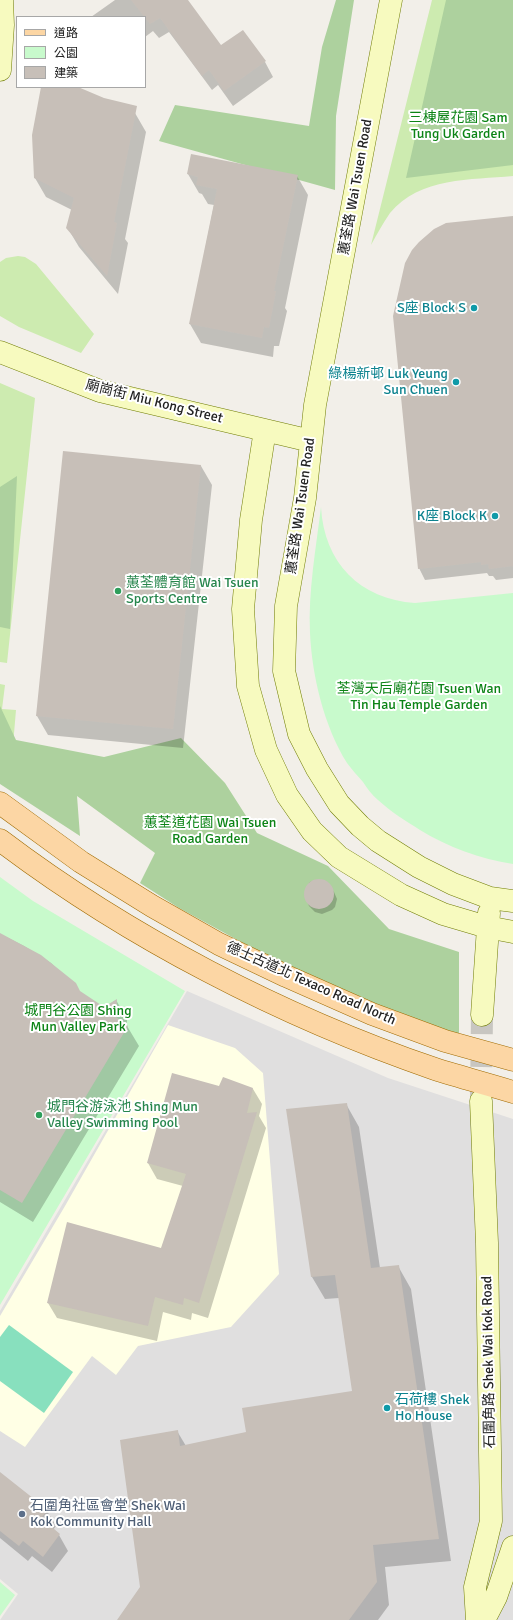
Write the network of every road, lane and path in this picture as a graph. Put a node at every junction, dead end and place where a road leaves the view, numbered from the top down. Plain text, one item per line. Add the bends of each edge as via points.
1 (2, 0) edge
2 (391, 0) edge
3 (0, 70) edge
4 (0, 352) edge
5 (265, 430) junction
6 (311, 441) junction
7 (0, 804) edge
8 (0, 840) edge
9 (490, 898) junction
10 (513, 901) edge
11 (487, 927) junction
12 (513, 932) edge
13 (482, 1016) tunnel mouth
14 (513, 1060) edge
15 (513, 1092) edge
16 (482, 1102) tunnel mouth
17 (513, 1547) edge
18 (477, 1620) edge
19 (484, 1620) edge

1 - 3 main road
2 - 6 main road, 蕙荃路 Wai Tsuen Road via 315,405
4 - 5 main road, 廟崗街 Miu Kong Street via 100,391
5 - 6 main road, 廟崗街 Miu Kong Street
5 - 11 main road via 251,520 243,609 248,686 266,750 287,795 312,831 339,857 401,895 443,914
6 - 9 main road, 蕙荃路 Wai Tsuen Road via 305,498 286,606 284,671 299,734 339,804 374,837 419,867
7 - 14 main road, 德士古道北 Texaco Road North via 81,862 219,944 372,1014 445,1041
8 - 15 main road via 105,911 169,950 228,981 369,1044 435,1069
9 - 10 main road, 蕙荃路 Wai Tsuen Road
9 - 11 main road
11 - 12 main road
11 - 13 main road
16 - 18 main road, 石圍角路 Shek Wai Kok Road via 491,1521 475,1587
17 - 19 main road via 496,1597

